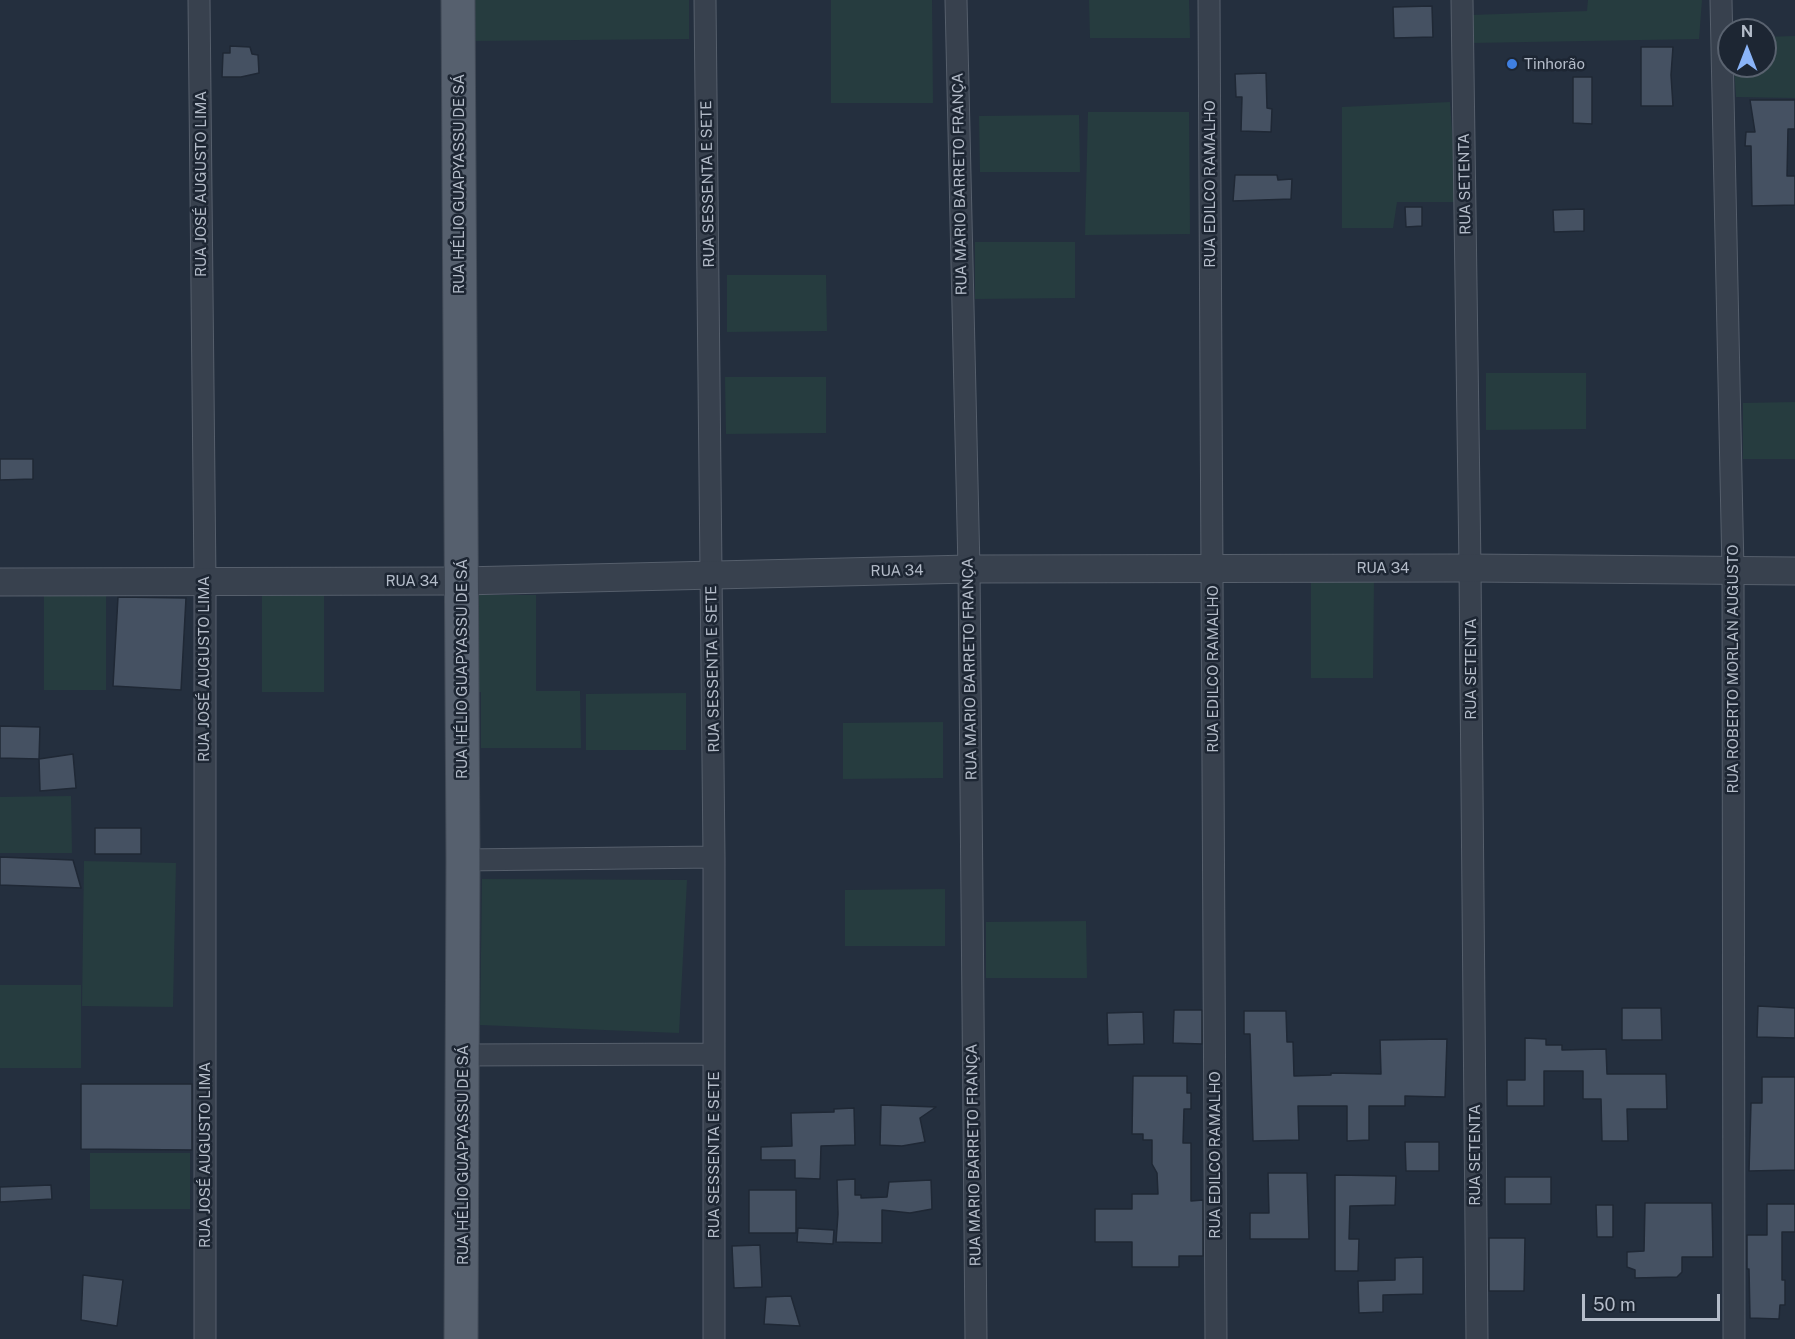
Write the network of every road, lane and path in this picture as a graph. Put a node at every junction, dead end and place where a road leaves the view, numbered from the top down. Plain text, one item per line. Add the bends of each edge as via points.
1 (200, 0) edge
2 (458, 0) edge
3 (705, 0) edge
4 (956, 0) edge
5 (1209, 0) edge
6 (1462, 0) edge
7 (1721, 0) edge
8 (1470, 568) junction
9 (969, 569) junction
10 (1212, 569) junction
11 (1733, 571) junction
12 (1795, 571) edge
13 (712, 574) junction
14 (204, 581) junction
15 (462, 581) junction
16 (0, 582) edge
17 (714, 857) junction
18 (463, 860) junction
19 (714, 1054) junction
20 (463, 1055) junction
21 (204, 1339) edge
22 (461, 1339) edge
23 (714, 1339) edge
24 (976, 1339) edge
25 (1216, 1339) edge
26 (1477, 1339) edge
27 (1734, 1339) edge

1 - 14 street, RUA JOSÉ AUGUSTO LIMA
2 - 15 main road, RUA HÉLIO GUAPYASSU DE SÁ
3 - 13 street, RUA SESSENTA E SETE
4 - 9 street, RUA MARIO BARRETO FRANÇA
5 - 10 street, RUA EDILCO RAMALHO
6 - 8 street, RUA SETENTA
7 - 11 street, RUA ROBERTO MORLAN AUGUSTO
8 - 10 street, RUA 34
8 - 11 street, RUA 34
8 - 26 street, RUA SETENTA
9 - 10 street, RUA 34
9 - 13 street, RUA 34
9 - 24 street, RUA MARIO BARRETO FRANÇA
10 - 25 street, RUA EDILCO RAMALHO
11 - 12 street, RUA 34
11 - 27 street, RUA ROBERTO MORLAN AUGUSTO
13 - 15 street, RUA 34
13 - 17 street, RUA SESSENTA E SETE
14 - 15 street, RUA 34
14 - 16 street, RUA 34
14 - 21 street, RUA JOSÉ AUGUSTO LIMA
15 - 18 main road, RUA HÉLIO GUAPYASSU DE SÁ
17 - 18 street
17 - 19 street, RUA SESSENTA E SETE
18 - 20 main road, RUA HÉLIO GUAPYASSU DE SÁ
19 - 20 street
19 - 23 street, RUA SESSENTA E SETE
20 - 22 main road, RUA HÉLIO GUAPYASSU DE SÁ

